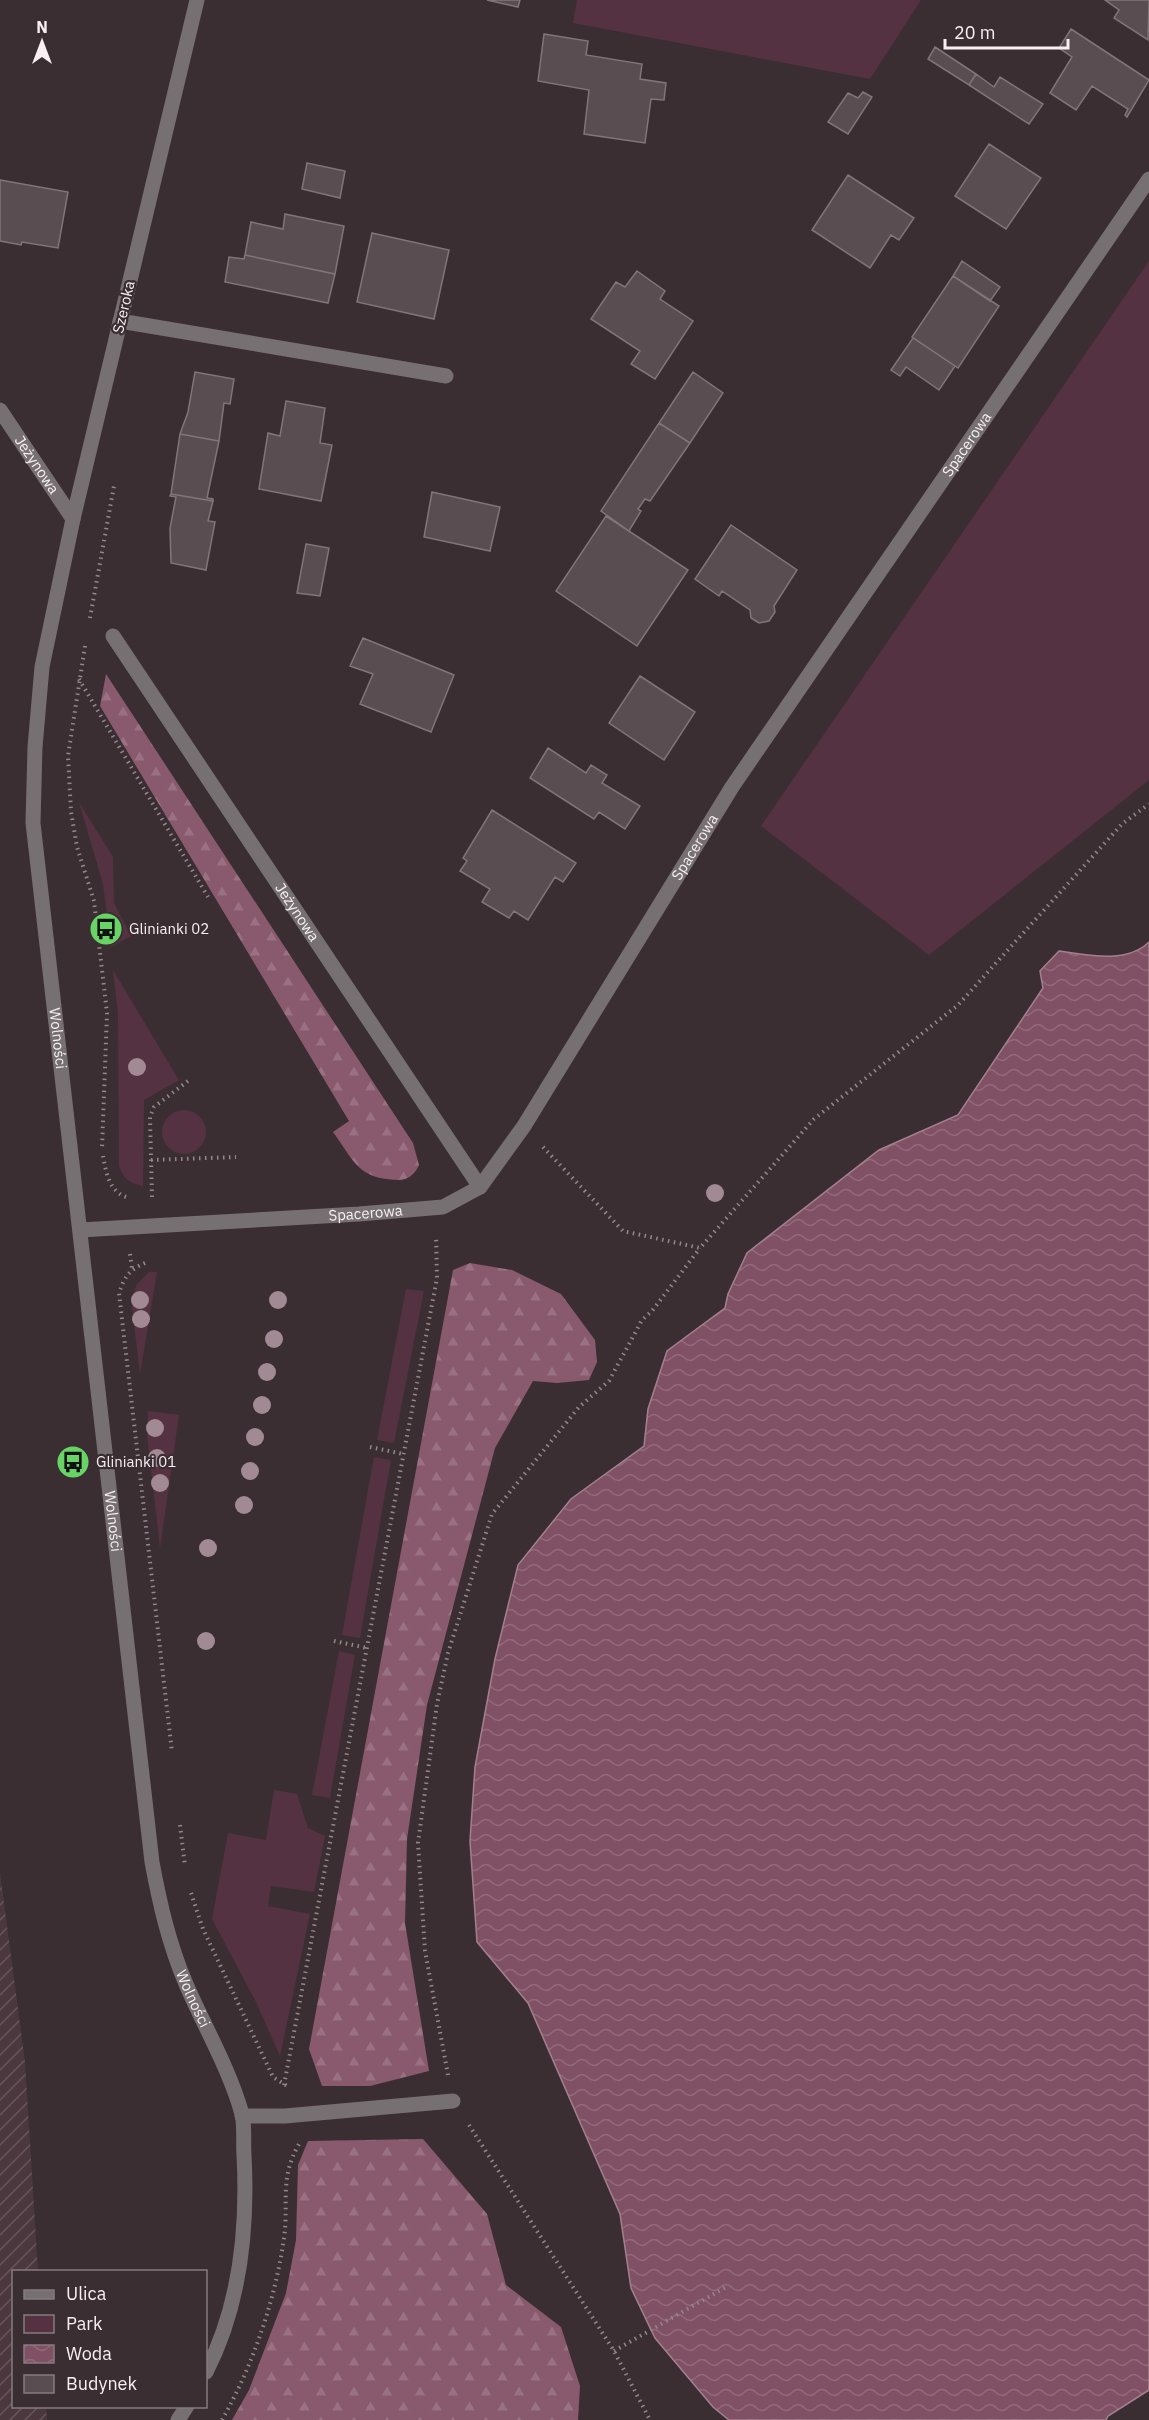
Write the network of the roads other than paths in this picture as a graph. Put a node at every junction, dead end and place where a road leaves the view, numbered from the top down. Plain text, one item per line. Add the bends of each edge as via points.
1 (197, 0) edge
2 (1149, 179) edge
3 (120, 321) junction
4 (446, 376) dead end
5 (0, 410) edge
6 (73, 519) junction
7 (53, 614) joint
8 (113, 636) dead end
9 (480, 1187) junction
10 (80, 1230) junction
11 (453, 2101) road end
12 (242, 2116) junction
13 (207, 2370) edge

1 - 3 street, Szeroka
2 - 9 street, Spacerowa via 732,787 524,1126
3 - 4 street
3 - 6 street, Szeroka
5 - 6 street, Jeżynowa
6 - 7 street, Szeroka
7 - 10 street, Wolności via 42,667 33,823
8 - 9 street, Jeżynowa
9 - 10 street, Spacerowa via 443,1207
10 - 12 street, Wolności via 152,1862 162,1918
11 - 12 street via 294,2116
12 - 13 street, Wolności via 245,2222 236,2283 219,2347

